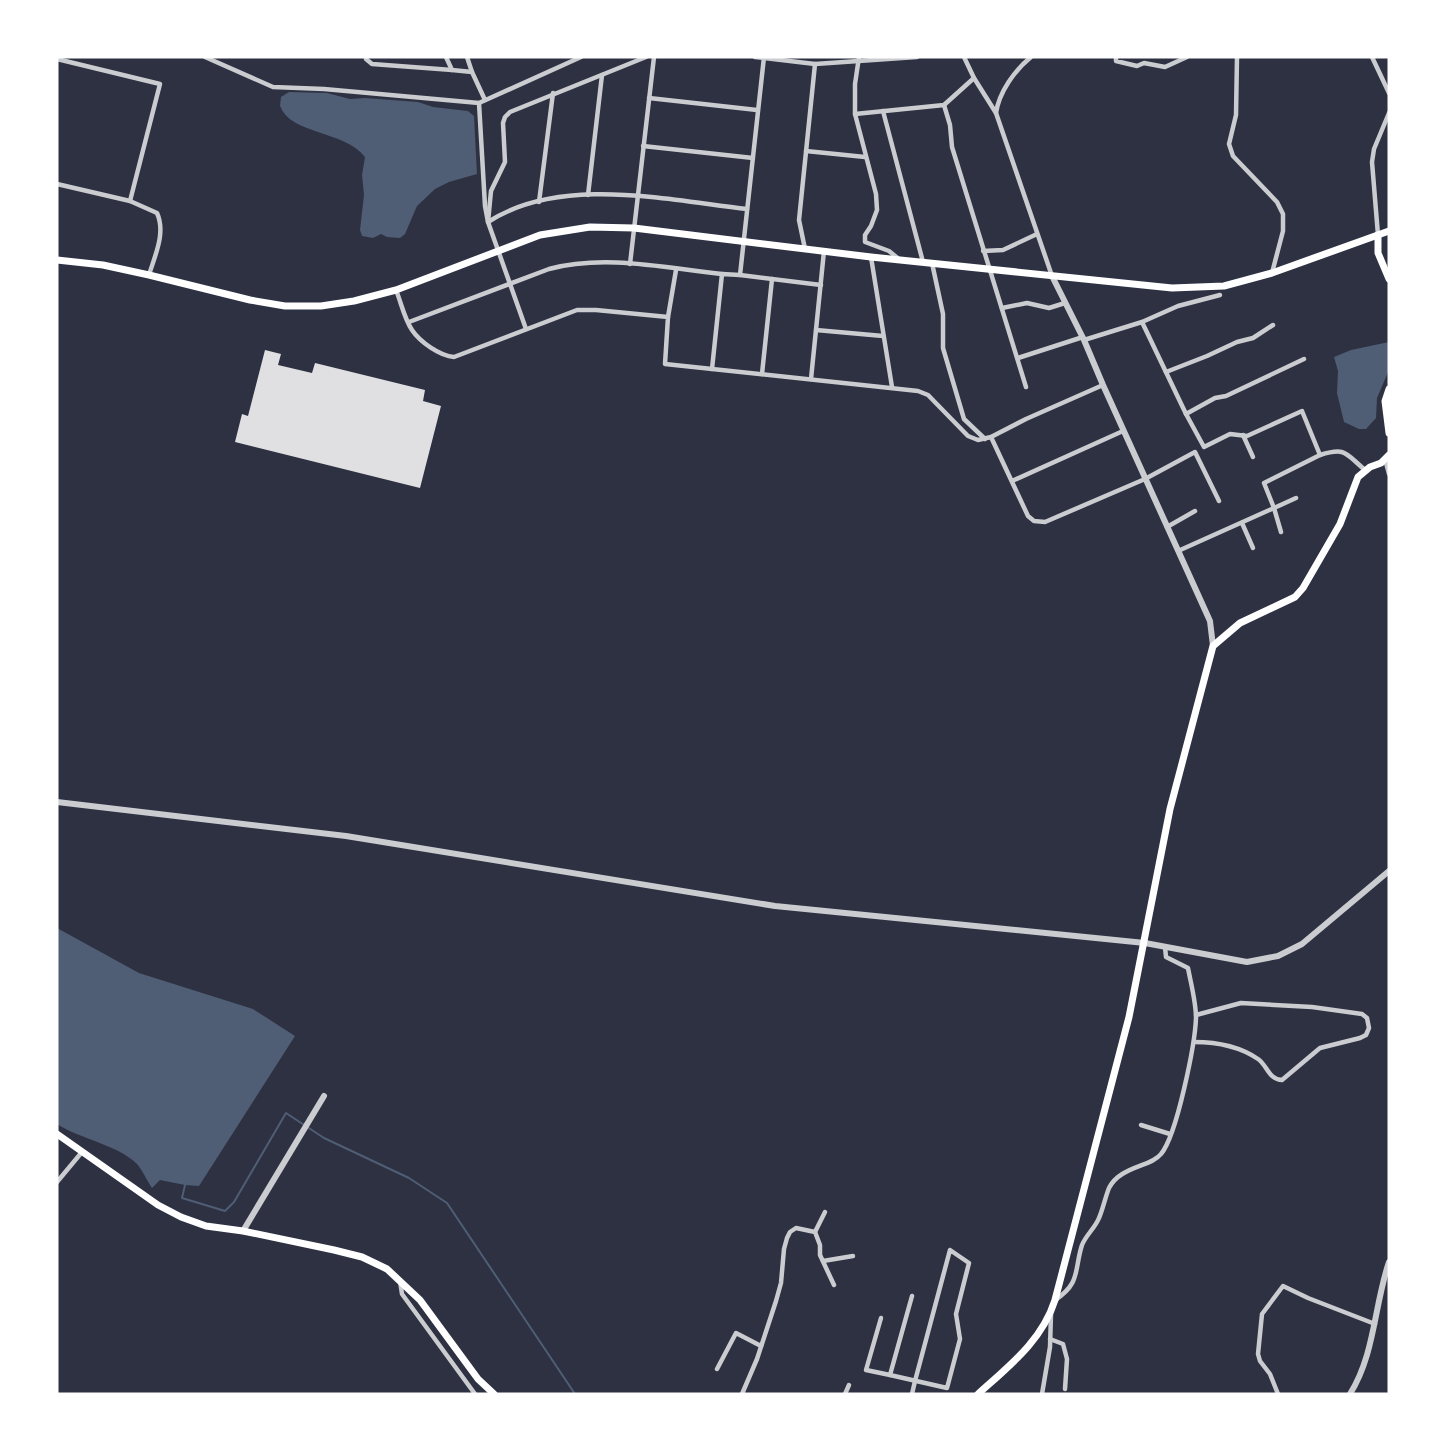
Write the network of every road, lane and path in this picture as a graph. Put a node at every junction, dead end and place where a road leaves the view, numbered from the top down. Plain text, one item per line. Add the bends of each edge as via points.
1 (205, 57) edge
2 (366, 57) edge
3 (446, 57) edge
4 (466, 57) edge
5 (581, 57) edge
6 (646, 57) edge
7 (654, 57) edge
8 (755, 57) edge
9 (764, 57) edge
10 (917, 57) edge
11 (964, 57) edge
12 (1031, 57) edge
13 (1116, 57) edge
14 (1187, 57) edge
15 (1237, 57) edge
16 (1372, 57) edge
17 (57, 59) edge
18 (859, 59) edge
19 (815, 64) junction
20 (452, 70) junction
21 (472, 72) junction
22 (602, 75) junction
23 (974, 78) junction
24 (553, 93) junction
25 (1389, 93) edge
26 (649, 98) junction
27 (485, 100) junction
28 (479, 103) junction
29 (944, 105) junction
30 (758, 110) junction
31 (883, 111) junction
32 (996, 113) junction
33 (1389, 113) edge
34 (855, 114) junction
35 (644, 146) junction
36 (806, 150) junction
37 (865, 157) junction
38 (753, 158) junction
39 (57, 184) edge
40 (588, 195) junction
41 (638, 196) junction
42 (130, 201) junction
43 (539, 202) junction
44 (747, 210) junction
45 (488, 222) junction
46 (634, 228) junction
47 (1389, 231) edge
48 (1037, 234) junction
49 (1378, 235) junction
50 (744, 242) junction
51 (806, 249) junction
52 (497, 250) junction
53 (824, 251) junction
54 (983, 251) junction
55 (871, 257) junction
56 (57, 260) edge
57 (900, 260) junction
58 (923, 262) junction
59 (932, 263) junction
60 (630, 264) junction
61 (676, 270) junction
62 (989, 270) junction
63 (1272, 273) junction
64 (722, 274) junction
65 (148, 275) junction
66 (740, 275) junction
67 (1052, 276) junction
68 (772, 279) junction
69 (1389, 279) edge
70 (510, 284) junction
71 (821, 285) junction
72 (396, 290) junction
73 (1220, 295) dead end
74 (1065, 303) junction
75 (1002, 308) junction
76 (668, 317) junction
77 (409, 322) junction
78 (1142, 322) junction
79 (1273, 325) dead end
80 (526, 328) junction
81 (816, 330) junction
82 (883, 336) junction
83 (1083, 338) junction
84 (1018, 358) junction
85 (1304, 359) dead end
86 (712, 369) junction
87 (1166, 372) junction
88 (762, 374) junction
89 (811, 379) junction
90 (1103, 385) junction
91 (892, 387) junction
92 (1026, 387) dead end
93 (1389, 389) edge
94 (1186, 414) junction
95 (1123, 431) junction
96 (1389, 433) edge
97 (1243, 435) junction
98 (991, 437) junction
99 (985, 439) junction
100 (1320, 455) junction
101 (1387, 457) edge
102 (1252, 458) dead end
103 (1365, 470) junction
104 (1389, 474) edge
105 (1145, 479) junction
106 (1012, 481) junction
107 (1296, 498) dead end
108 (1219, 501) dead end
109 (1274, 508) junction
110 (1195, 511) dead end
111 (1242, 523) junction
112 (1167, 526) junction
113 (1281, 532) dead end
114 (1253, 548) dead end
115 (1178, 552) junction
116 (1213, 646) junction
117 (57, 802) edge
118 (1389, 871) edge
119 (1145, 943) junction
120 (1165, 947) junction
121 (1196, 1015) junction
122 (1194, 1042) junction
123 (324, 1096) dead end
124 (1141, 1125) dead end
125 (57, 1134) edge
126 (1170, 1134) junction
127 (82, 1152) junction
128 (57, 1182) edge
129 (825, 1212) dead end
130 (243, 1231) junction
131 (815, 1232) junction
132 (853, 1256) dead end
133 (823, 1262) junction
134 (1389, 1262) edge
135 (399, 1279) junction
136 (834, 1285) dead end
137 (912, 1296) dead end
138 (1055, 1299) junction
139 (1052, 1311) junction
140 (880, 1318) dead end
141 (1375, 1324) junction
142 (1050, 1339) junction
143 (761, 1346) junction
144 (717, 1369) dead end
145 (890, 1375) junction
146 (915, 1381) junction
147 (849, 1385) dead end
148 (947, 1388) junction
149 (1065, 1389) dead end
150 (475, 1394) edge
151 (494, 1394) edge
152 (742, 1394) edge
153 (845, 1394) edge
154 (912, 1394) edge
155 (945, 1394) edge
156 (978, 1394) edge
157 (1042, 1394) edge
158 (1278, 1394) edge
159 (1350, 1394) edge

1 - 28 street via 273,87
2 - 20 street via 372,64
3 - 20 street
4 - 21 street
5 - 27 street
6 - 22 street
7 - 26 street
8 - 9 street
9 - 19 street
9 - 30 street
10 - 18 street
11 - 23 street
12 - 32 street via 1006,86
13 - 14 street via 1116,61 1137,66 1144,63 1165,67
15 - 63 street via 1236,115 1229,144 1233,156 1277,202 1283,214 1283,231
16 - 25 street
17 - 42 street via 160,84
18 - 19 street
18 - 34 street
19 - 36 street
20 - 21 street
21 - 27 street
22 - 24 street
22 - 40 street
23 - 29 street
23 - 32 street
24 - 43 street
24 - 45 street via 505,117 505,162 491,191
26 - 30 street
26 - 35 street
27 - 28 street
28 - 45 street
29 - 31 street
29 - 54 street via 952,147
30 - 38 street
31 - 34 street
31 - 58 street
32 - 48 street
33 - 49 street via 1372,162
34 - 37 street
35 - 38 street
35 - 41 street
36 - 37 street
36 - 51 street via 799,220
37 - 57 street via 877,210 864,235 865,242 889,250
38 - 44 street
39 - 42 street
40 - 41 street
40 - 43 street
41 - 44 street
41 - 46 street
42 - 65 street via 157,213 162,224
43 - 45 street
44 - 50 street
45 - 52 street
46 - 50 main road
46 - 52 main road via 568,229
46 - 60 street
47 - 49 main road
48 - 54 street via 1003,250
48 - 67 street
49 - 63 main road
49 - 69 main road via 1378,253
50 - 51 main road
50 - 66 street
51 - 53 main road
52 - 70 street
52 - 72 main road
53 - 55 main road
53 - 71 street
54 - 62 street
55 - 57 main road
55 - 82 street
56 - 65 main road
57 - 58 main road
58 - 59 main road
59 - 62 main road
59 - 99 street via 943,314 943,348 964,418
60 - 61 street
60 - 70 street via 570,263
61 - 64 street
61 - 76 street
62 - 67 main road
62 - 75 street
63 - 67 main road via 1224,286 1172,288
64 - 66 street
64 - 86 street
65 - 72 main road via 285,306 321,306
66 - 68 street
67 - 74 street
68 - 71 street
68 - 88 street
70 - 77 street
70 - 80 street
71 - 81 street
72 - 77 street
73 - 78 street via 1178,306
74 - 75 street via 1049,308 1027,303
74 - 83 street
75 - 84 street
76 - 80 street via 577,310
76 - 86 street via 665,364
77 - 80 street via 412,330 437,353 454,357
78 - 83 street
78 - 87 street
79 - 87 street via 1253,338
81 - 82 street
81 - 89 street
82 - 91 street
83 - 84 street
83 - 90 street
84 - 92 street
85 - 94 street
86 - 88 street
87 - 94 street
88 - 89 street
89 - 91 street
90 - 95 street
90 - 98 street
91 - 99 street via 928,395 968,436
93 - 96 main road via 1385,401
94 - 97 street via 1204,447 1230,434
95 - 105 street
95 - 106 street
97 - 100 street via 1302,411
97 - 102 street
98 - 99 street
98 - 106 street
100 - 103 street via 1343,451
100 - 109 street via 1264,483
101 - 103 main road
101 - 104 street
103 - 116 main road via 1303,588 1295,597 1240,622
105 - 106 street via 1045,522 1028,516
105 - 108 street via 1195,452
105 - 112 street
107 - 109 street
109 - 111 street
109 - 113 street
110 - 112 street
111 - 114 street
111 - 115 street
112 - 115 street
115 - 116 street via 1210,621
116 - 119 main road via 1170,809
117 - 119 street via 346,836 775,906
118 - 120 street via 1302,944 1278,956 1247,962
119 - 120 street
119 - 138 main road
120 - 121 street via 1166,957 1188,968
121 - 122 street
121 - 122 street via 1241,1003 1312,1006 1362,1014 1369,1028 1360,1038 1320,1048 1282,1080 1274,1078 1259,1059 1228,1045
122 - 126 street
123 - 130 street
124 - 126 street
125 - 127 main road
126 - 138 street via 1162,1154 1135,1166 1110,1186 1100,1217 1083,1244 1077,1276 1066,1293
127 - 128 street
127 - 130 main road via 165,1209 206,1226
129 - 131 street
130 - 135 main road via 362,1257
131 - 133 street
131 - 143 street via 796,1228 787,1238 781,1283
132 - 133 street
133 - 136 street
134 - 141 street
135 - 150 street via 402,1294
135 - 151 main road
137 - 145 street
138 - 139 main road
139 - 142 street
139 - 156 main road via 1037,1338
140 - 145 street via 866,1370
141 - 158 street via 1282,1286 1262,1314 1258,1354
141 - 159 street via 1370,1347
142 - 149 street via 1062,1344 1065,1351
142 - 157 street
143 - 144 street via 736,1333
143 - 152 street
145 - 146 street
146 - 148 street
146 - 148 street via 950,1250 969,1263 956,1314 960,1339
146 - 154 street
147 - 153 street
148 - 155 street

